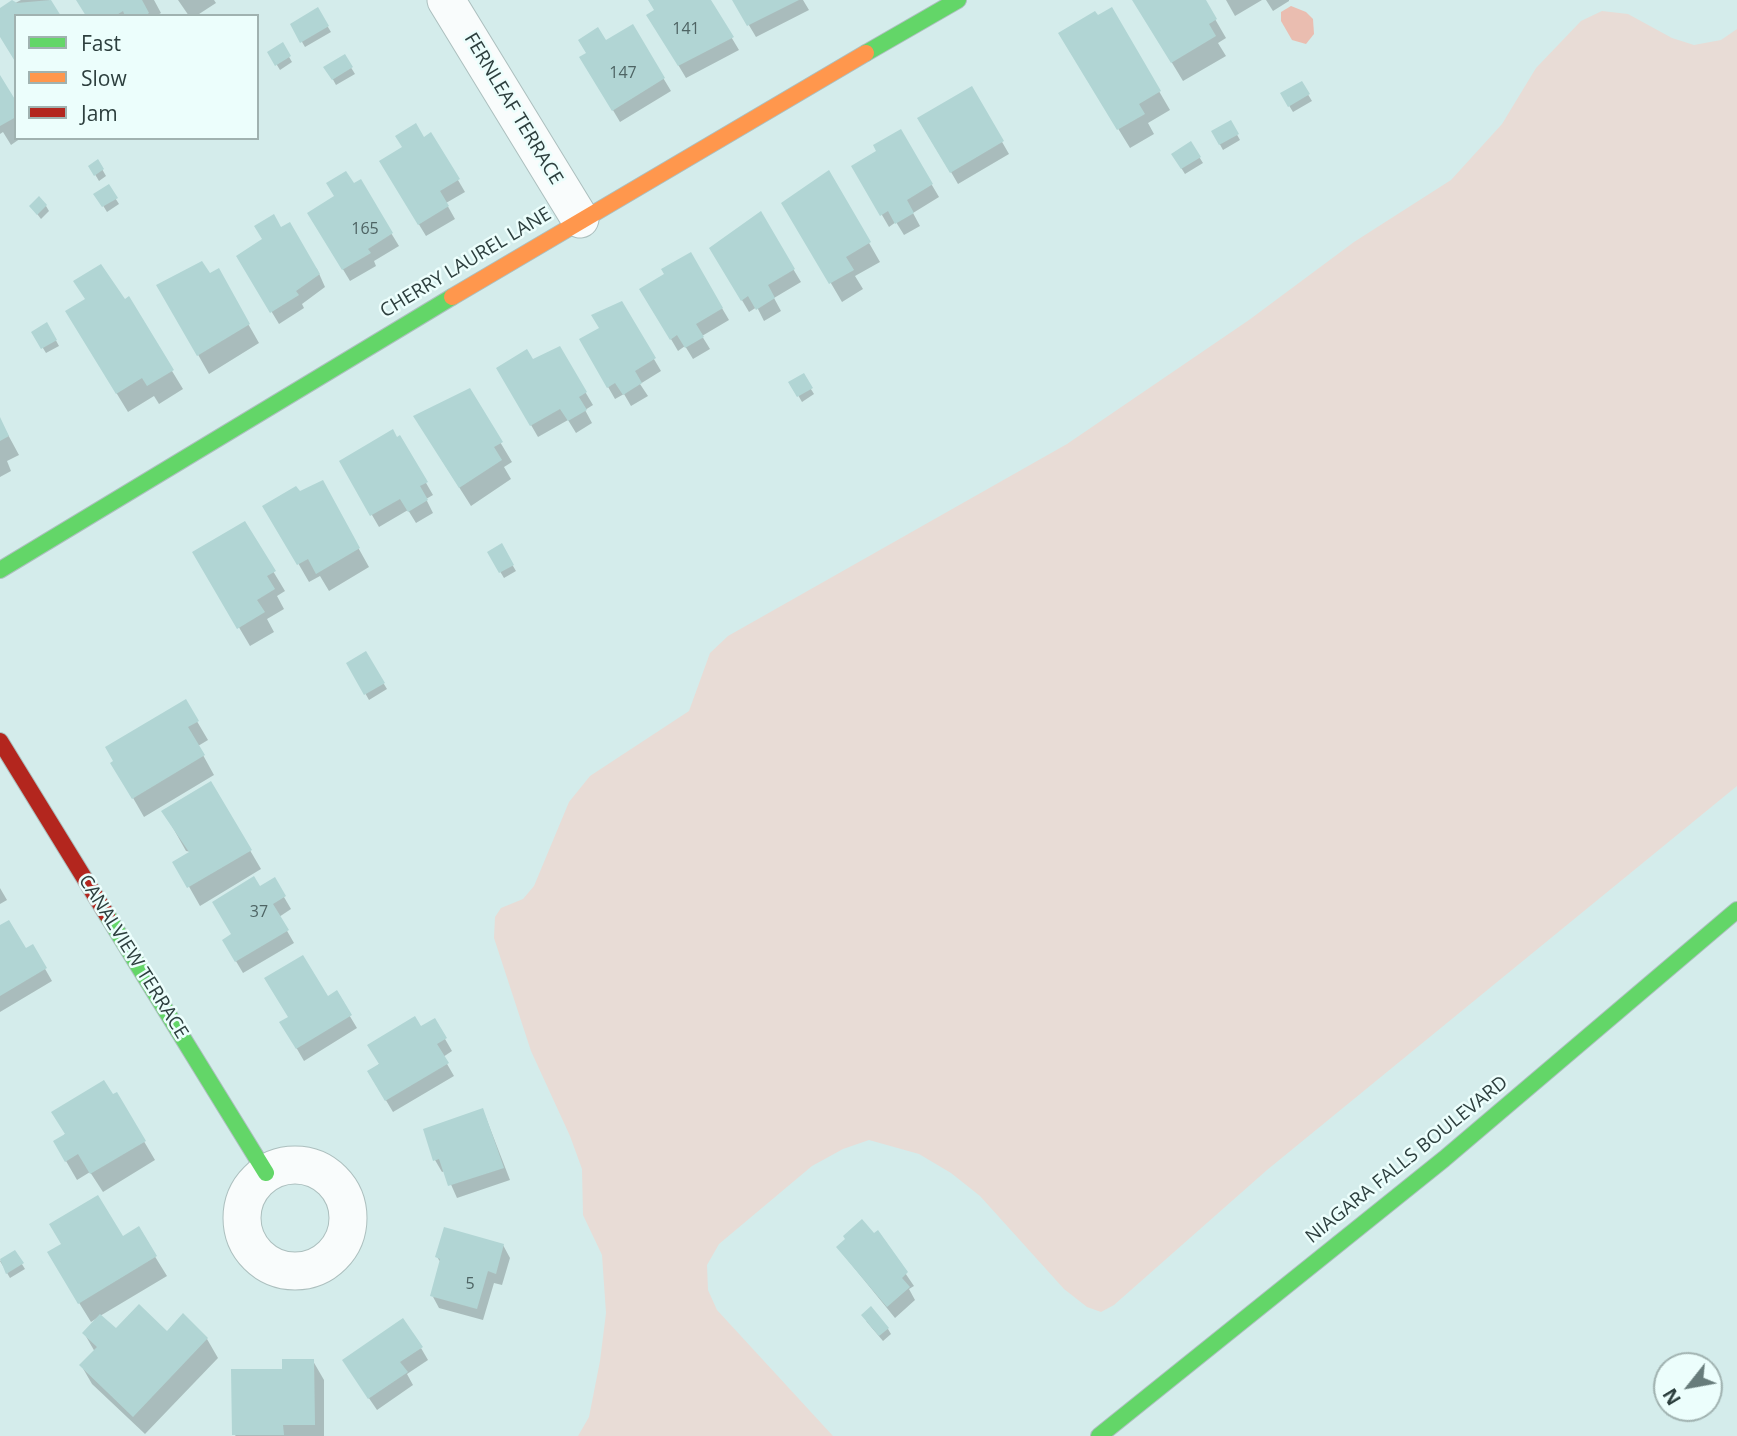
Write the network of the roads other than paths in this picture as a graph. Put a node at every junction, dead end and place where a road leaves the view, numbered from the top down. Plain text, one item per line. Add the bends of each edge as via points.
1 (446, 0) edge
2 (958, 0) edge
3 (580, 219) junction
4 (0, 570) edge
5 (0, 741) edge
6 (1737, 909) edge
7 (267, 1173) dead end
8 (1112, 1432) edge

1 - 3 street, FERNLEAF TERRACE
2 - 3 street, CHERRY LAUREL LANE
3 - 4 street, CHERRY LAUREL LANE
5 - 7 street, CANALVIEW TERRACE
6 - 8 street, NIAGARA FALLS BOULEVARD

